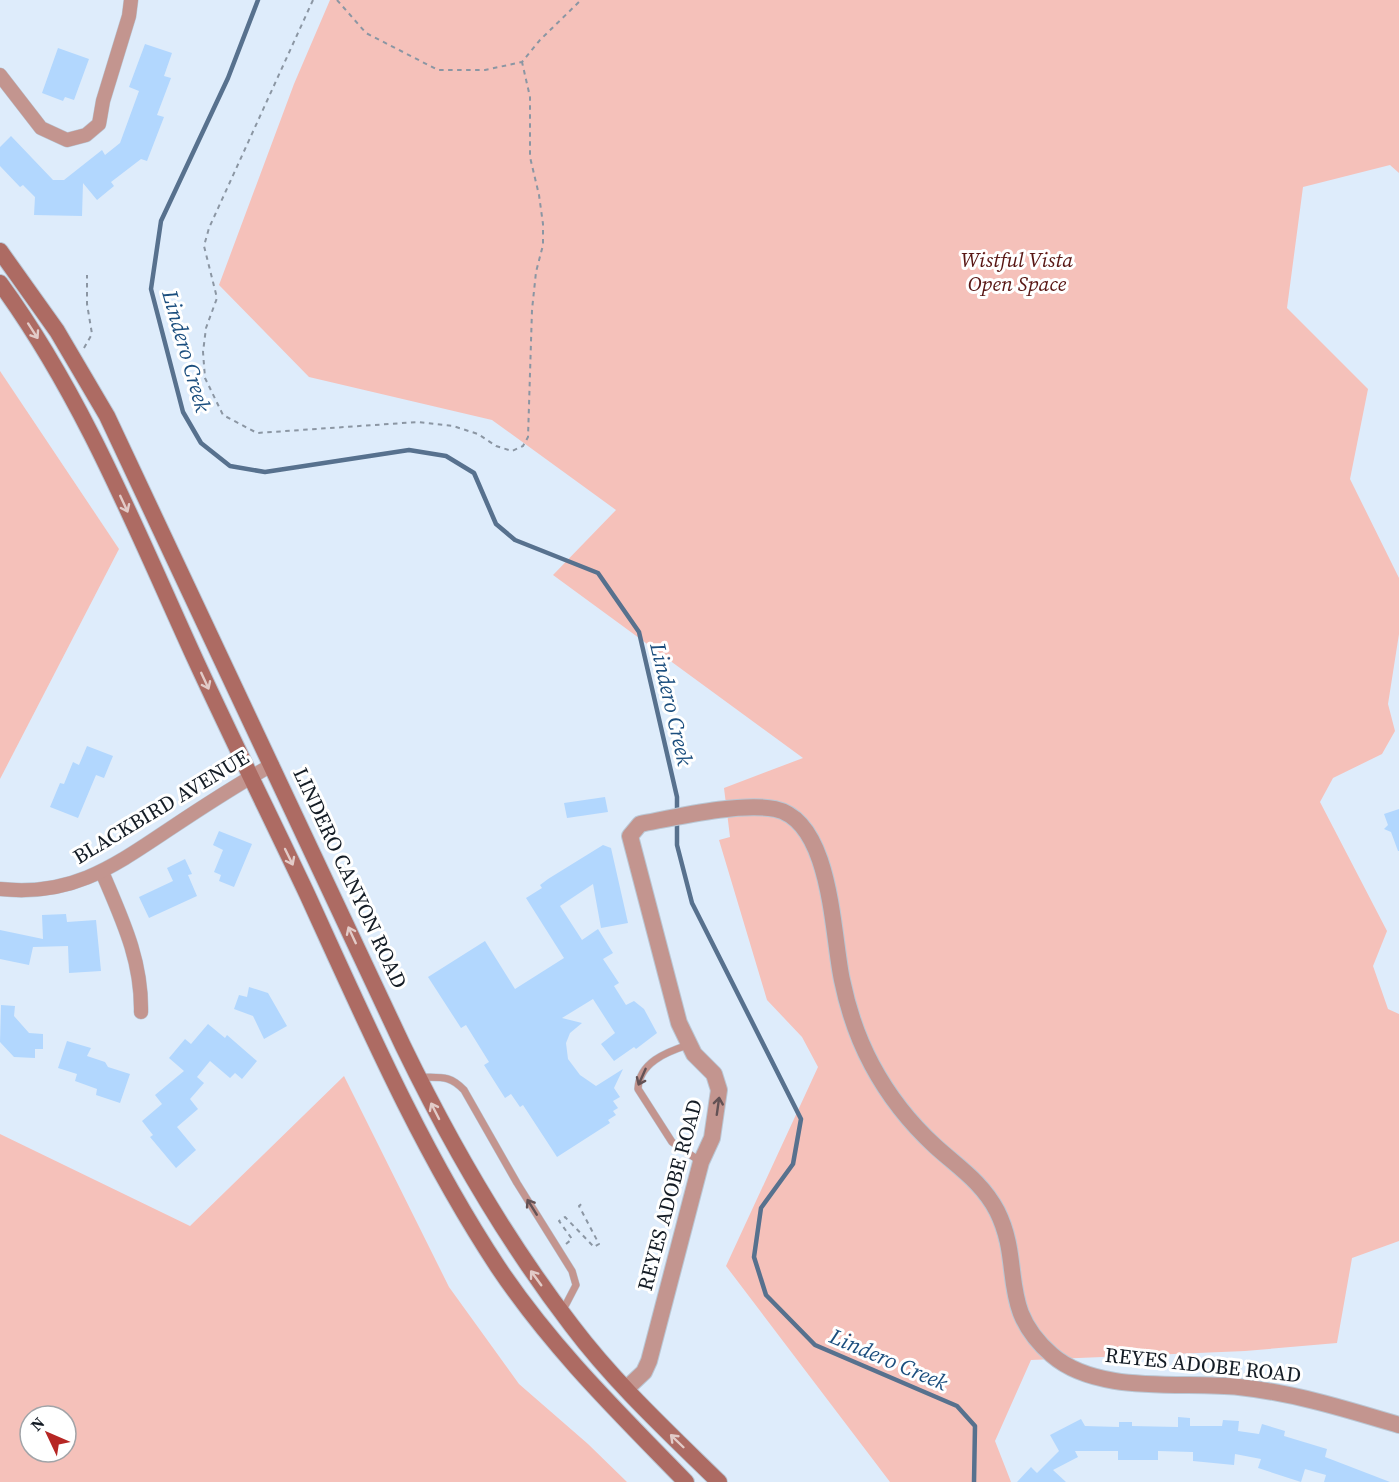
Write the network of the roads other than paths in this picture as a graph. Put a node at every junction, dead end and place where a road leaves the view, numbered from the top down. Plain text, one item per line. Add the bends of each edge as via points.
1 (131, 0) edge
2 (0, 75) edge
3 (0, 251) edge
4 (0, 283) edge
5 (272, 765) junction
6 (249, 778) junction
7 (102, 872) junction
8 (0, 889) edge
9 (141, 1012) dead end
10 (688, 1045) junction
11 (418, 1077) junction
12 (701, 1162) junction
13 (562, 1313) junction
14 (626, 1389) junction
15 (1399, 1425) edge
16 (686, 1482) edge
17 (719, 1482) edge

1 - 2 street via 99,124 92,132 76,139 55,137 40,128
3 - 5 main road, LINDERO CANYON ROAD via 73,357 107,416
4 -> 6 main road via 48,353 92,433
5 - 6 street, BLACKBIRD AVENUE
11 -> 5 main road, LINDERO CANYON ROAD
6 - 7 street, BLACKBIRD AVENUE
6 -> 16 main road via 415,1125 456,1199 554,1343
7 - 8 street, BLACKBIRD AVENUE via 54,889
7 - 9 street via 136,962
12 -> 10 street, REYES ADOBE ROAD via 712,1138 719,1090 714,1074
10 -> 12 lane via 669,1051 646,1068 638,1089 672,1142
10 - 15 street, REYES ADOBE ROAD via 630,842 633,829 649,822 754,807 778,810 806,828 816,844 842,981 872,1065 910,1120 987,1192 1006,1233 1013,1292 1035,1339 1076,1371 1102,1379 1238,1387 1301,1396
13 -> 11 main road, LINDERO CANYON ROAD via 519,1255 477,1187
13 -> 11 lane via 576,1285 572,1271 464,1090 448,1078
12 - 14 street, REYES ADOBE ROAD via 649,1361 644,1372
13 - 14 main road, LINDERO CANYON ROAD
17 -> 14 main road, LINDERO CANYON ROAD

